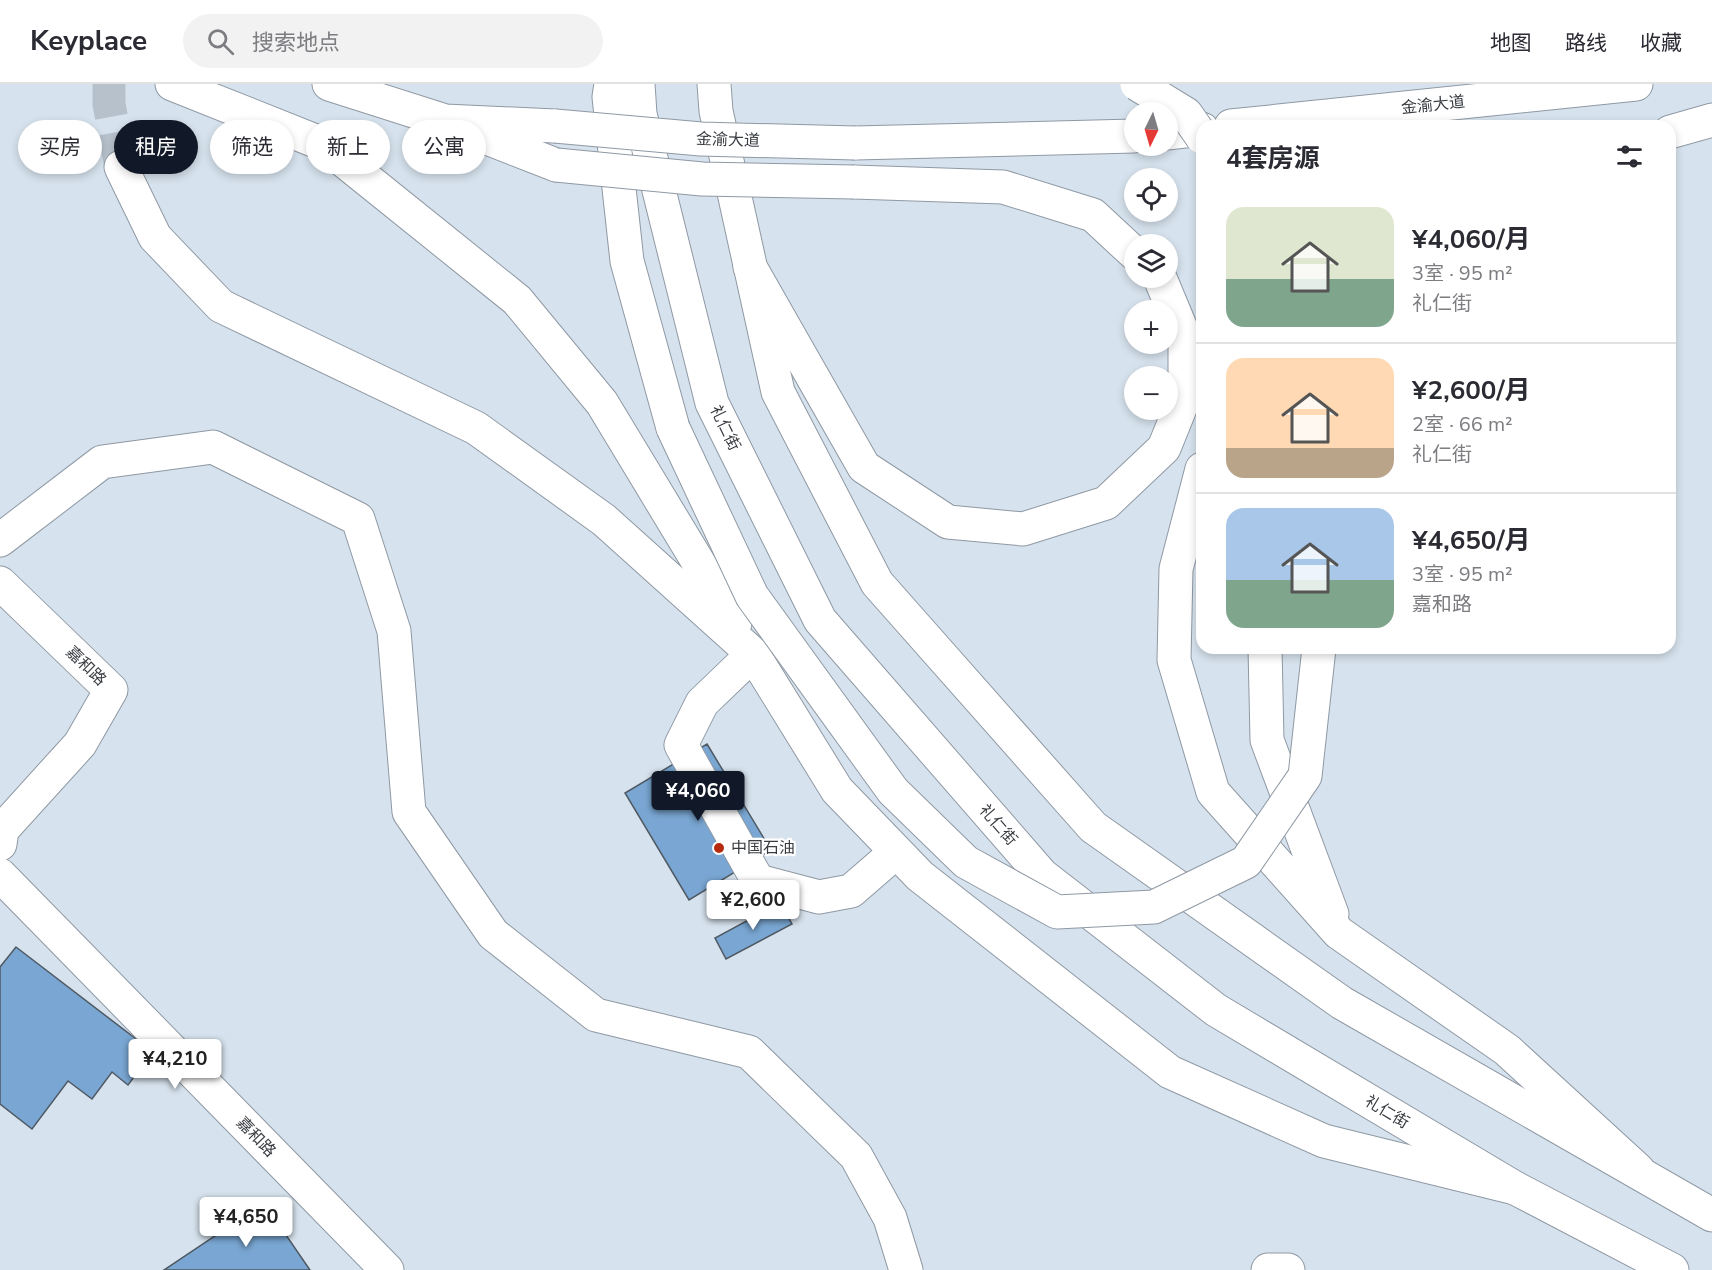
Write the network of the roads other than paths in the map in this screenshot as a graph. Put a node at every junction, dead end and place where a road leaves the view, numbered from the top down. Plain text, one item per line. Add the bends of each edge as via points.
1 (172, 84) edge
2 (329, 84) edge
3 (611, 84) edge
4 (1137, 84) edge
5 (1636, 84) edge
6 (715, 98) edge
7 (639, 99) edge
8 (442, 120) edge
9 (1289, 120) edge
10 (1712, 120) edge
11 (486, 123) edge
12 (1196, 128) edge
13 (1196, 130) edge
14 (1676, 130) edge
15 (1178, 132) edge
16 (1124, 136) edge
17 (486, 137) edge
18 (125, 174) tunnel mouth
19 (1124, 244) edge
20 (750, 267) junction
21 (1164, 288) edge
22 (1196, 492) edge
23 (0, 540) edge
24 (0, 584) edge
25 (753, 654) junction
26 (1265, 654) edge
27 (1318, 654) edge
28 (0, 844) edge
29 (896, 852) junction
30 (0, 874) edge
31 (1339, 933) junction
32 (1638, 1170) junction
33 (1515, 1188) junction
34 (1712, 1215) edge
35 (387, 1270) edge
36 (906, 1270) edge
37 (1268, 1270) edge
38 (1288, 1270) edge
39 (1672, 1270) edge

1 - 25 main road via 323,144 517,300 602,403
2 - 8 main road, 金渝大道
3 - 27 main road, bridge via 609,97 627,261 673,428 752,596 893,791 966,862 1057,912 1154,907 1246,862 1305,776
4 - 12 main road, bridge via 1186,114
5 - 9 main road, 金渝大道
6 - 20 main road
7 - 33 main road, 礼仁街 via 712,403 820,620 1042,875 1216,1010
10 - 14 main road
11 - 16 main road, 金渝大道, bridge via 701,139 855,143
13 - 15 main road
17 - 19 main road, bridge via 556,165 702,179 1003,187 1093,215
18 - 25 main road via 155,237 221,306 476,428 603,520
20 - 21 main road via 864,467 948,522 1023,529 1106,503 1164,448 1185,396 1185,338
20 - 32 main road via 778,392 877,583 1093,827 1342,1003
22 - 31 main road via 1176,569 1174,660 1213,792
23 - 36 main road via 102,462 213,447 358,519 394,631 409,812 493,934 596,1015 749,1052 856,1156 890,1218
24 - 28 main road, 嘉和路 via 111,690 80,744 2,830
25 - 29 main road via 837,790
25 - 29 main road via 702,702 681,745 758,880 819,897 850,891
26 - 31 main road via 1267,740
29 - 33 main road via 920,876 1170,1072 1324,1141
30 - 35 main road, 嘉和路
31 - 32 main road via 1507,1050
32 - 34 main road
33 - 39 main road, 礼仁街
37 - 38 main road

